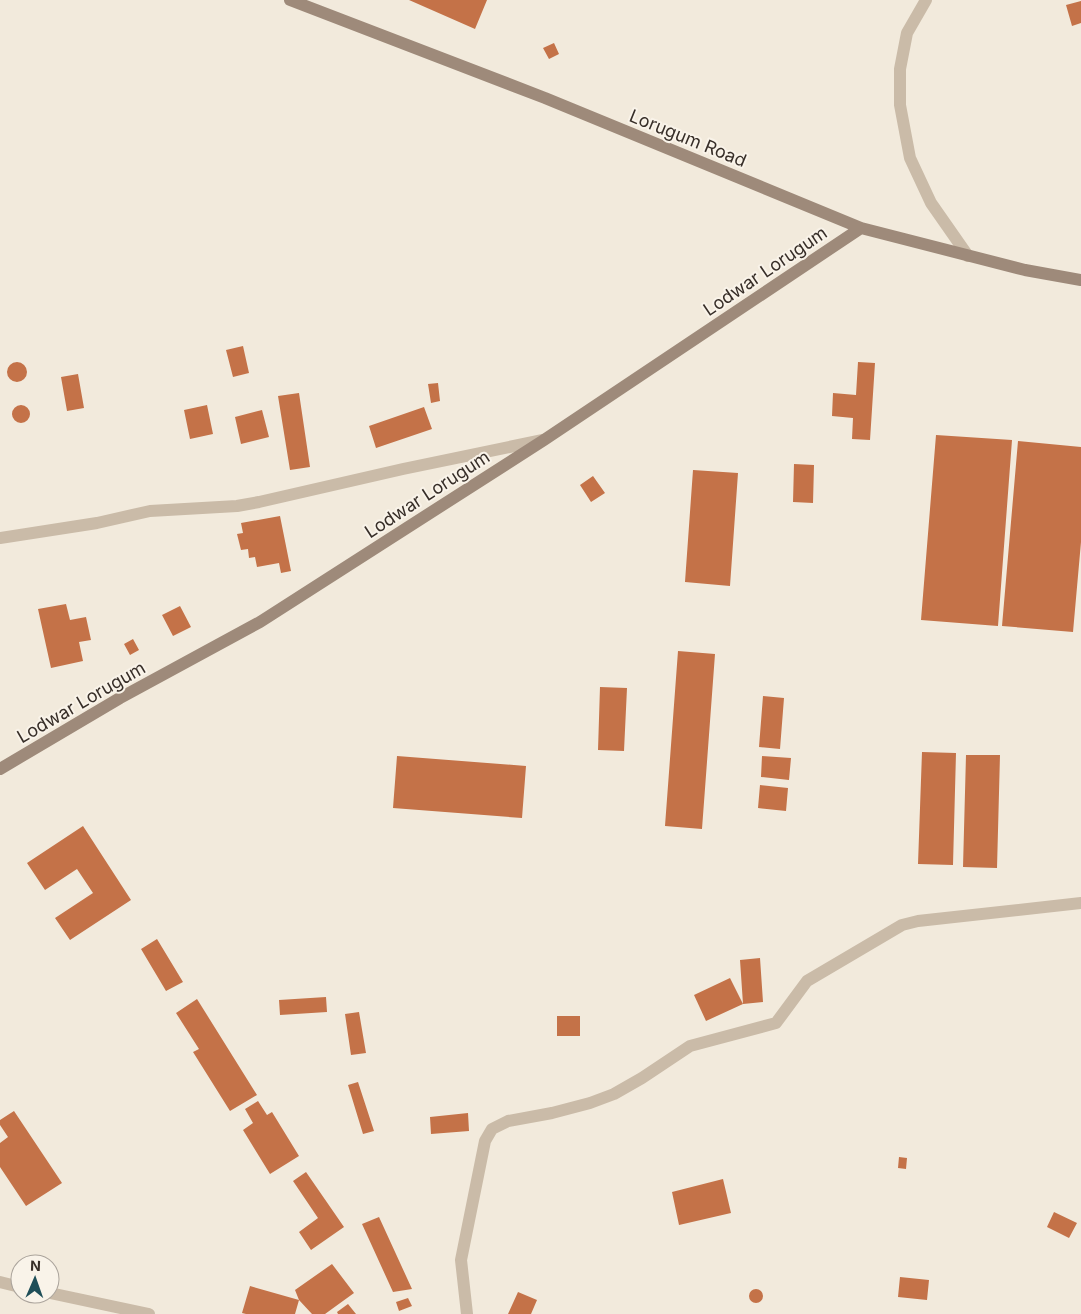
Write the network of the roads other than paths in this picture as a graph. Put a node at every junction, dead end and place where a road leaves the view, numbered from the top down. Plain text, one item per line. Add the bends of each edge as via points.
1 (290, 0) edge
2 (926, 0) edge
3 (861, 228) junction
4 (968, 256) junction
5 (1081, 280) edge
6 (544, 440) junction
7 (0, 538) edge
8 (0, 769) edge
9 (1081, 904) edge
10 (60, 1295) edge
11 (149, 1314) edge
12 (467, 1314) edge

1 - 3 street, Lorugum Road via 545,98
2 - 4 street via 907,33 900,69 900,105 910,158 931,203
3 - 4 street, Lorugum Road
3 - 6 street, Lodwar Lorugum
4 - 5 street, Lorugum Road
6 - 7 street via 237,506 150,511
6 - 8 street, Lodwar Lorugum via 260,622 120,698
9 - 12 street via 902,925 807,981 776,1023 690,1046 642,1078 590,1104 508,1121 492,1129 485,1141 461,1260
10 - 11 street

